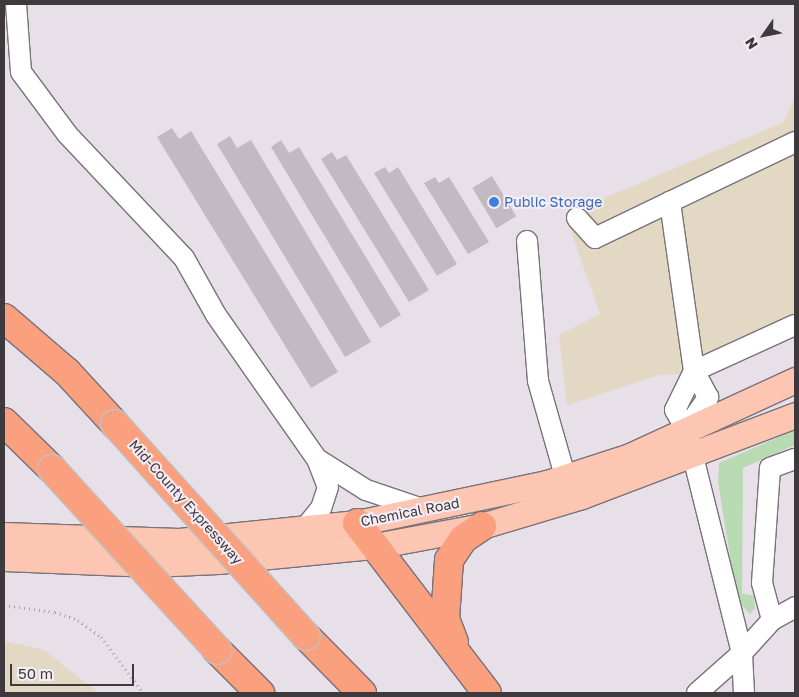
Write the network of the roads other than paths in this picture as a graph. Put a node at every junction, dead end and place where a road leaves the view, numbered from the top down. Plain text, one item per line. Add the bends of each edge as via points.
1 (16, 4) edge
2 (11, 60) edge
3 (795, 142) edge
4 (670, 202) junction
5 (577, 218) dead end
6 (527, 241) dead end
7 (4, 318) edge
8 (795, 325) edge
9 (694, 371) junction
10 (795, 380) edge
11 (795, 415) edge
12 (4, 422) edge
13 (686, 429) junction
14 (692, 455) junction
15 (795, 458) edge
16 (317, 460) junction
17 (565, 476) junction
18 (425, 510) junction
19 (357, 523) junction
20 (482, 526) junction
21 (304, 529) junction
22 (4, 535) edge
23 (375, 546) junction
24 (4, 558) edge
25 (795, 607) edge
26 (772, 620) junction
27 (742, 653) junction
28 (460, 658) junction
29 (702, 691) edge
30 (260, 693) edge
31 (362, 693) edge
32 (487, 693) edge
33 (744, 693) edge

1 - 2 lane
2 - 16 lane via 67,134 184,258 216,314
3 - 4 lane
4 - 5 lane via 595,238
4 - 9 lane
6 - 17 lane via 538,381
7 - 31 highway, Mid-County Expressway, bridge via 66,372 306,636
8 - 9 lane
9 - 13 lane via 708,398
10 - 13 main road, Chemical Road
11 - 14 main road, Chemical Road
12 - 30 highway, bridge via 52,469
13 - 14 lane
13 - 17 main road, Chemical Road via 630,456
14 - 20 main road, Chemical Road via 582,496
14 - 27 lane
15 - 26 lane via 770,468 762,583
16 - 18 lane via 366,490
16 - 21 lane via 328,487 321,508
17 - 18 main road, Chemical Road
18 - 19 main road, Chemical Road
19 - 21 main road, Chemical Road
19 - 23 highway
20 - 23 main road, Chemical Road
20 - 28 highway via 463,539 448,560 445,619
21 - 22 main road, Chemical Road via 179,541
23 - 24 main road, Chemical Road via 151,564
23 - 28 highway
25 - 26 lane
26 - 27 lane
27 - 29 lane
27 - 33 lane
28 - 32 highway

